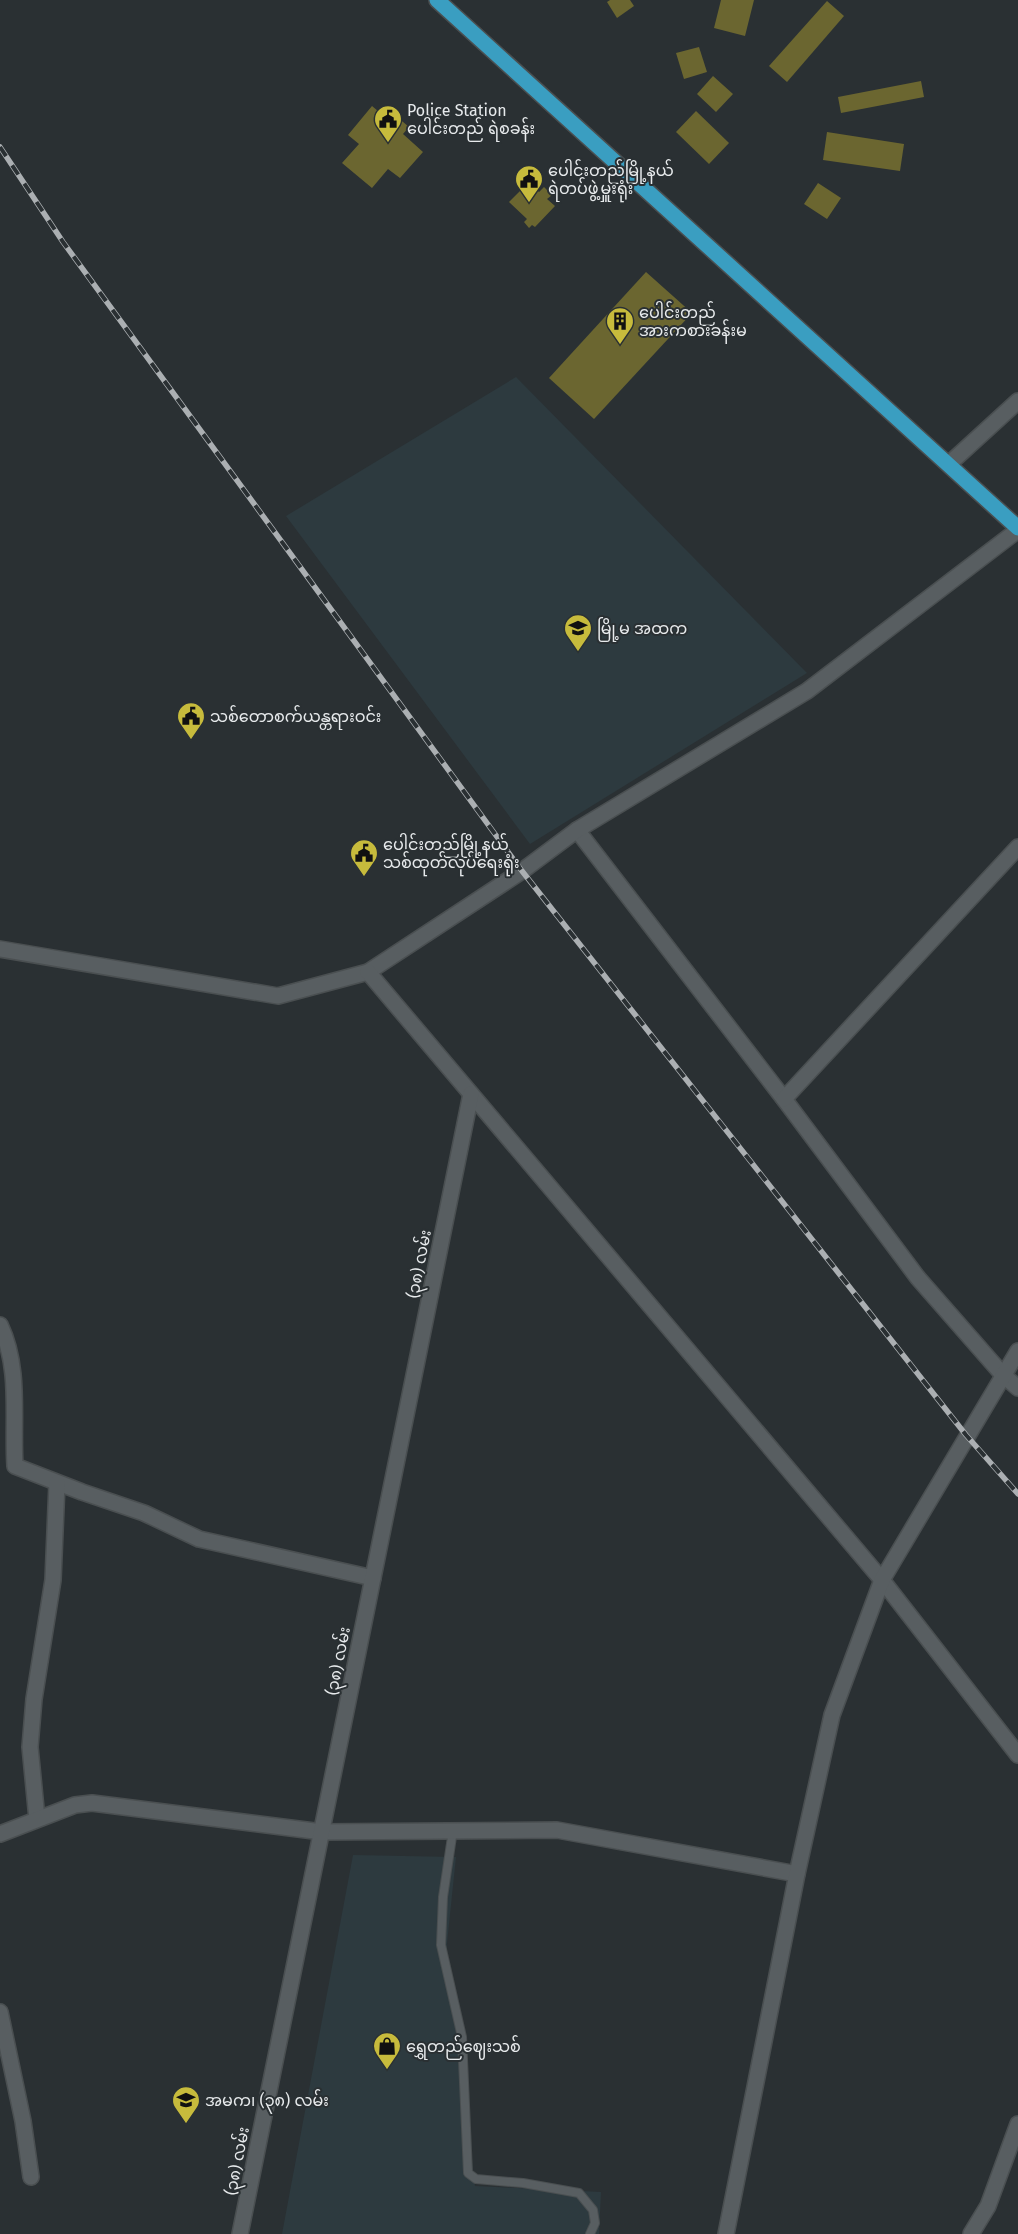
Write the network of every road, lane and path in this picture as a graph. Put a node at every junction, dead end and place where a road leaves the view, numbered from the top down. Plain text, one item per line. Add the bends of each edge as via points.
1 (437, 0) edge
2 (1018, 402) edge
3 (949, 464) junction
4 (1018, 529) edge
5 (578, 830) junction
6 (1018, 847) edge
7 (0, 949) edge
8 (368, 972) junction
9 (471, 1094) junction
10 (784, 1099) junction
11 (0, 1325) edge
12 (1018, 1351) edge
13 (1002, 1375) junction
14 (1018, 1388) edge
15 (57, 1483) junction
16 (373, 1578) junction
17 (882, 1580) junction
18 (1018, 1755) edge
19 (37, 1819) junction
20 (453, 1830) junction
21 (322, 1832) junction
22 (0, 1834) edge
23 (797, 1874) junction
24 (0, 2012) edge
25 (3, 2051) edge
26 (1018, 2124) edge
27 (30, 2177) dead end
28 (240, 2234) edge
29 (590, 2234) edge
30 (726, 2234) edge
31 (971, 2234) edge

1 - 3 highway
2 - 3 street
3 - 4 highway
4 - 5 street via 807,691
5 - 8 street via 522,871
5 - 10 street
6 - 10 street
7 - 8 street via 278,996
8 - 9 street
9 - 16 street, (၃၈) လမ်း
9 - 17 street
10 - 13 street via 918,1278
11 - 15 street via 15,1379 15,1466
12 - 13 street
13 - 14 street
13 - 17 street
15 - 16 street via 144,1513 199,1539
15 - 19 street via 53,1580 34,1699 30,1747
16 - 21 street, (၃၈) လမ်း
17 - 18 street
17 - 23 street via 832,1715
19 - 21 street via 76,1805 92,1803
19 - 22 street
20 - 21 street
20 - 23 street via 557,1830
20 - 29 lane via 443,1897 441,1945 462,2037 468,2174 476,2180 523,2183 579,2194 593,2210 595,2223
21 - 28 street, (၃၈) လမ်း
23 - 30 street
24 - 25 street
25 - 27 street via 23,2121
26 - 31 street via 988,2206

